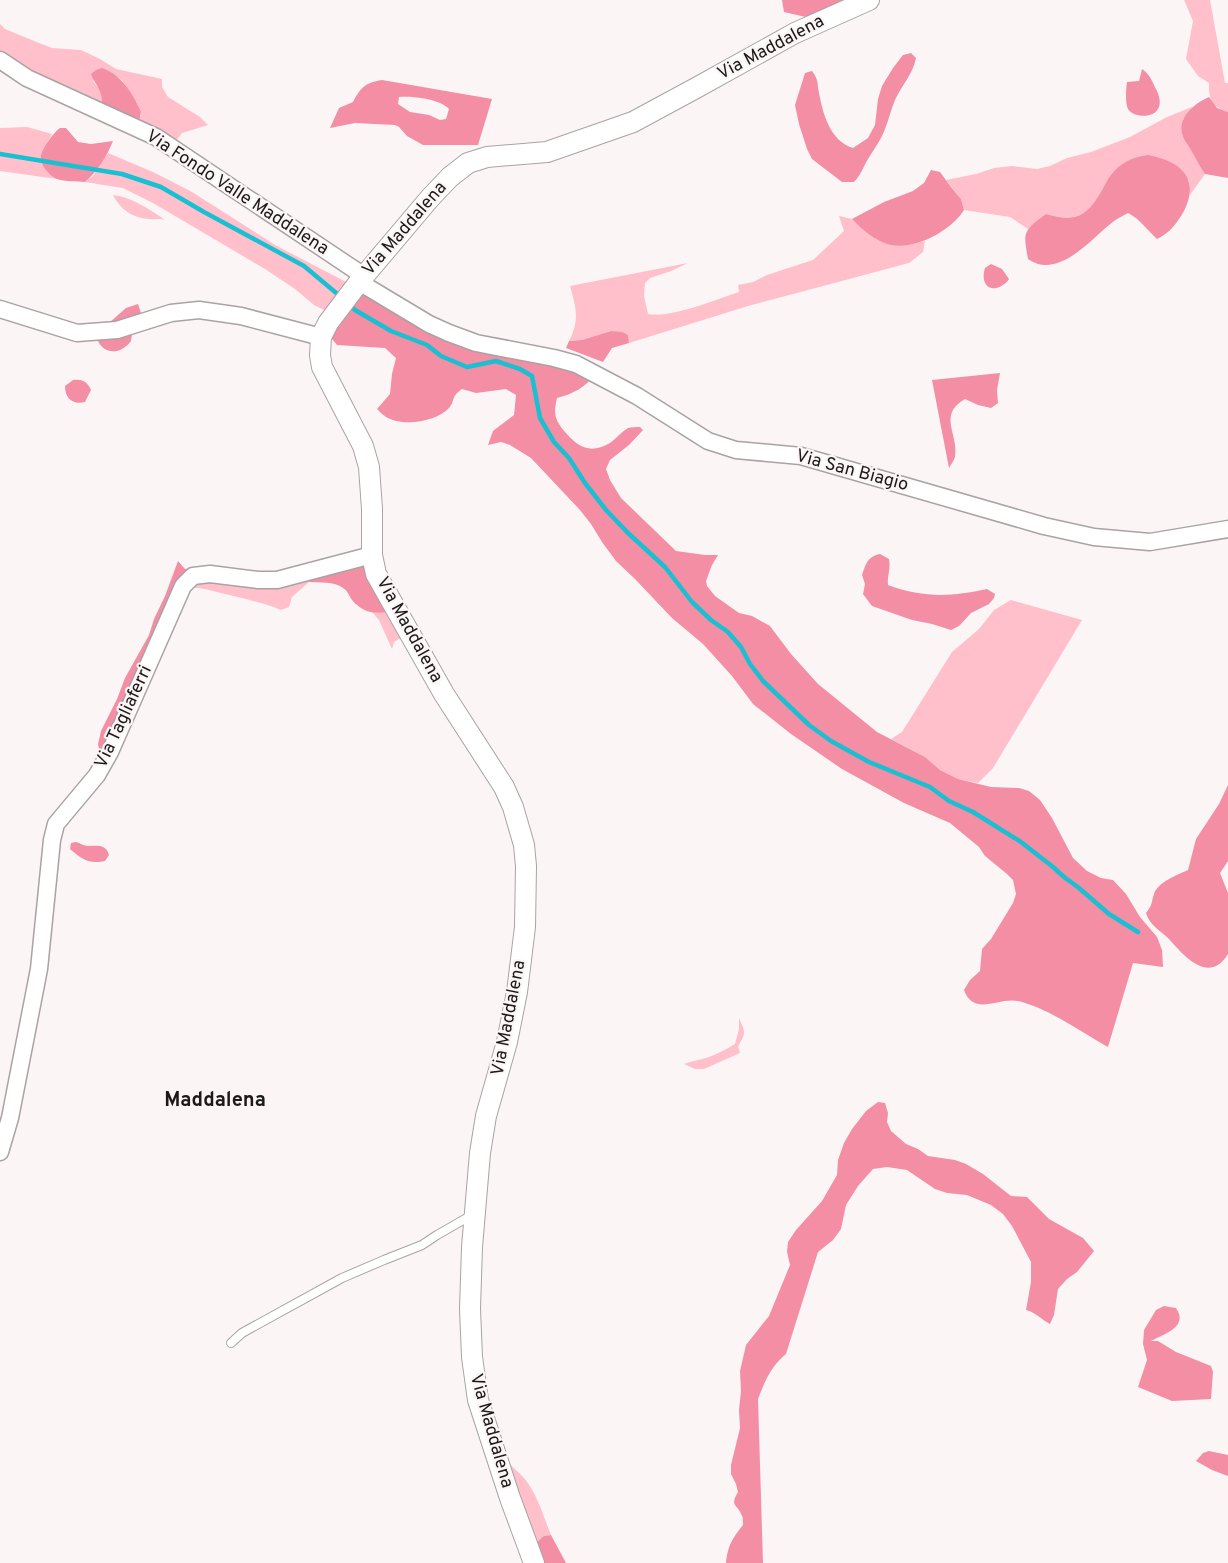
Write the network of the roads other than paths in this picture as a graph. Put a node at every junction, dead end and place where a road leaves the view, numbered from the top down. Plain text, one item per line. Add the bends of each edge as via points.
1 (869, 0) edge
2 (0, 60) edge
3 (359, 281) junction
4 (0, 309) edge
5 (321, 337) junction
6 (1228, 529) edge
7 (372, 555) junction
8 (0, 1152) edge
9 (476, 1212) junction
10 (231, 1343) dead end
11 (534, 1563) edge

1 - 3 street, Via Maddalena via 794,33 633,122 547,152 487,157 468,163 430,198
2 - 3 street, Via Fondo Valle Maddalena via 28,78 156,137
3 - 5 street, Via Maddalena
3 - 6 street, Via San Biagio via 449,333 476,343 576,364 720,446 801,456 1044,526 1094,537 1150,542
4 - 5 street via 78,333 116,330 171,313 199,310 241,316
5 - 7 street, Via Maddalena via 322,367 363,446 369,467
7 - 8 street, Via Tagliaferri via 277,580 210,574 193,576 183,586 110,752 97,775 56,824 39,969 10,1118
7 - 9 street, Via Maddalena via 376,574 406,628 504,786 524,845 525,928 517,992 486,1116
9 - 10 lane via 422,1245 342,1278 242,1333
9 - 11 street, Via Maddalena via 470,1309 477,1392

